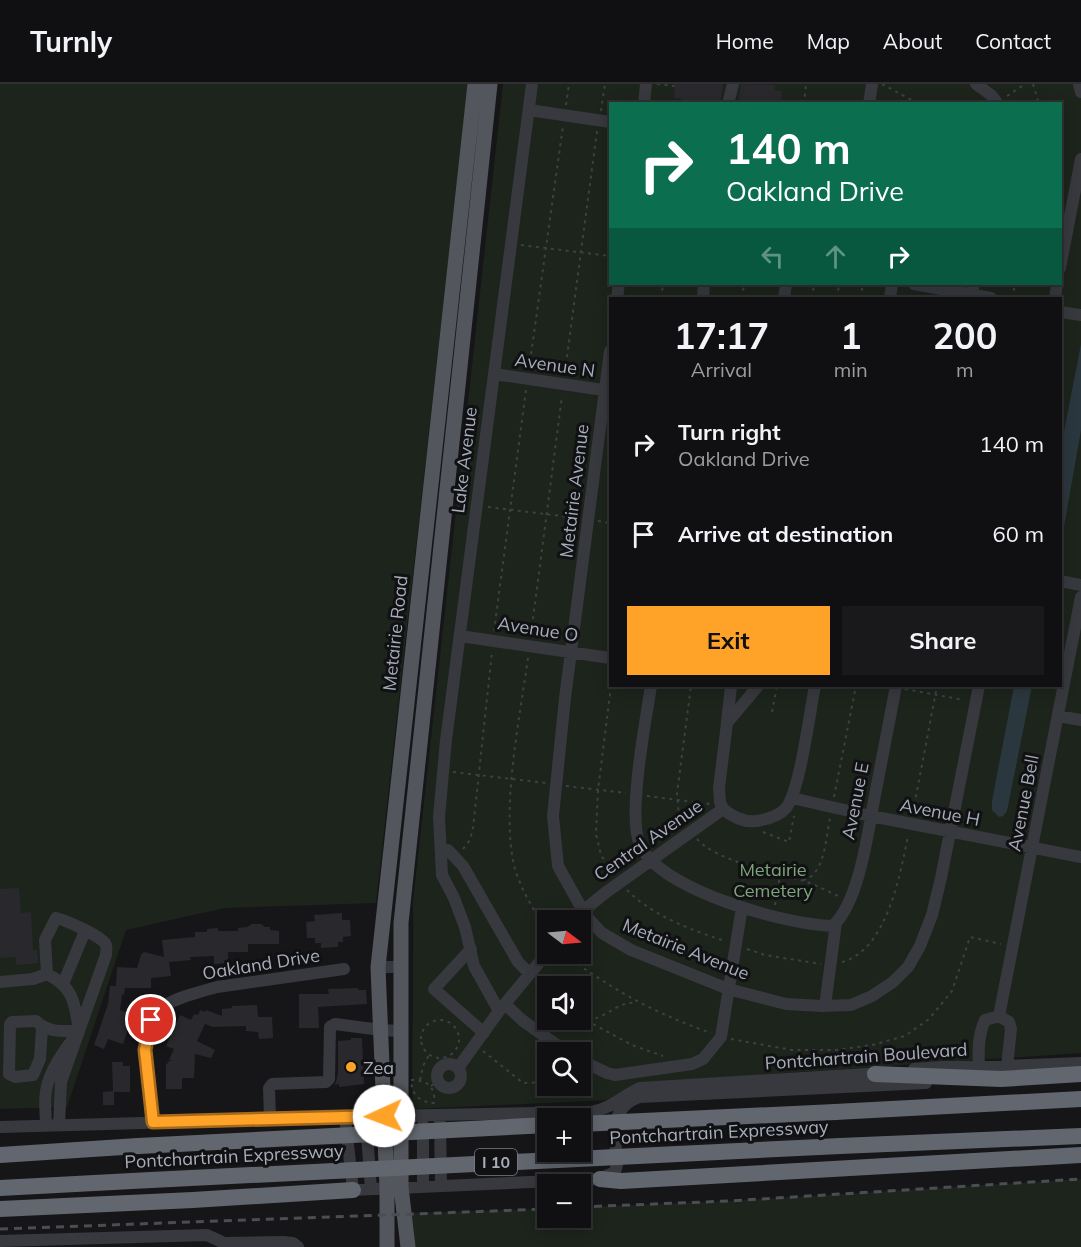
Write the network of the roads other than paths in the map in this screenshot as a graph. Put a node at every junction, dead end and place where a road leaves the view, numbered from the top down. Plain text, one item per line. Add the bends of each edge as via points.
1 (475, 84) edge
2 (490, 84) edge
3 (532, 84) edge
4 (646, 84) edge
5 (734, 84) edge
6 (872, 84) edge
7 (976, 84) edge
8 (1079, 84) edge
9 (1081, 92) edge
10 (1002, 100) edge
11 (644, 102) edge
12 (729, 102) edge
13 (869, 102) edge
14 (529, 110) junction
15 (605, 121) edge
16 (1081, 159) edge
17 (1062, 258) edge
18 (921, 285) edge
19 (972, 292) edge
20 (987, 297) edge
21 (1062, 312) edge
22 (1081, 315) edge
23 (609, 370) edge
24 (494, 374) junction
25 (608, 390) edge
26 (1062, 581) edge
27 (1081, 585) edge
28 (1081, 597) edge
29 (460, 636) junction
30 (572, 653) junction
31 (609, 658) edge
32 (651, 687) edge
33 (731, 687) edge
34 (757, 687) edge
35 (814, 687) edge
36 (896, 687) edge
37 (979, 687) edge
38 (1058, 716) junction
39 (1081, 720) edge
40 (727, 723) junction
41 (792, 798) junction
42 (722, 807) junction
43 (871, 816) junction
44 (951, 832) junction
45 (447, 849) junction
46 (1032, 849) junction
47 (1081, 857) edge
48 (650, 860) junction
49 (742, 907) junction
50 (582, 910) edge
51 (584, 910) edge
52 (591, 920) edge
53 (837, 922) junction
54 (85, 931) junction
55 (471, 948) junction
56 (539, 964) edge
57 (378, 967) junction
58 (402, 967) junction
59 (345, 969) dead end
60 (47, 974) junction
61 (530, 975) junction
62 (0, 982) edge
63 (63, 984) junction
64 (728, 989) junction
65 (825, 1006) junction
66 (502, 1008) junction
67 (999, 1016) junction
68 (42, 1028) junction
69 (381, 1030) junction
70 (79, 1031) junction
71 (401, 1031) junction
72 (484, 1033) junction
73 (553, 1042) edge
74 (1081, 1063) edge
75 (591, 1065) edge
76 (1007, 1066) junction
77 (978, 1067) junction
78 (458, 1068) junction
79 (875, 1074) junction
80 (1081, 1074) edge
81 (945, 1076) junction
82 (56, 1078) junction
83 (1081, 1100) edge
84 (603, 1110) junction
85 (400, 1116) junction
86 (423, 1116) junction
87 (440, 1116) junction
88 (345, 1117) junction
89 (375, 1117) junction
90 (270, 1119) junction
91 (615, 1120) junction
92 (153, 1122) junction
93 (591, 1123) edge
94 (45, 1125) junction
95 (59, 1125) junction
96 (537, 1126) edge
97 (0, 1127) edge
98 (1081, 1136) edge
99 (0, 1155) edge
100 (1081, 1155) edge
101 (600, 1179) junction
102 (423, 1186) junction
103 (441, 1186) junction
104 (0, 1188) edge
105 (394, 1188) junction
106 (371, 1189) junction
107 (353, 1190) junction
108 (0, 1209) edge
109 (0, 1241) edge
110 (298, 1247) edge
111 (387, 1247) edge
112 (408, 1247) edge

1 - 57 main road, Metairie Road
2 - 58 main road, Metairie Road via 401,923
3 - 14 street, Lake Avenue
4 - 11 street
5 - 12 street
6 - 13 street
7 - 10 street
8 - 9 street
14 - 15 street
14 - 24 street, Lake Avenue
16 - 17 street
18 - 19 street
19 - 20 street
21 - 22 street
23 - 25 street, Metairie Avenue
24 - 25 street, Avenue N
24 - 29 street, Lake Avenue
25 - 30 street, Metairie Avenue
26 - 27 street
28 - 38 street, Avenue Bell
29 - 30 street, Avenue O
29 - 45 street, Lake Avenue via 439,817
30 - 31 street, Avenue O
30 - 50 street, Metairie Avenue via 553,816 558,866
32 - 48 street via 635,819 639,844
33 - 40 street, Central Avenue
34 - 40 street
35 - 41 street
36 - 43 street, Avenue E
37 - 44 street, Metairie Avenue
38 - 39 street
38 - 46 street, Avenue Bell
40 - 42 street, Central Avenue via 719,789
41 - 42 street via 779,814 756,822 740,819
41 - 43 street, Avenue H
42 - 48 street, Central Avenue
43 - 44 street, Avenue H
43 - 53 street, Avenue E via 849,901
44 - 46 street, Avenue H
44 - 65 street, Metairie Avenue via 932,915 921,946 908,967 872,996 851,1005
45 - 55 street, Lake Avenue via 442,875
45 - 61 street via 463,866 518,962
46 - 47 street, Avenue H
46 - 67 street, Avenue Bell
48 - 49 street via 705,893
48 - 51 street, Central Avenue
49 - 53 street via 818,926 833,926
49 - 64 street
52 - 64 street, Metairie Avenue via 602,933 631,950
53 - 65 street
54 - 60 street via 56,918 45,940
54 - 63 street
54 - 70 street via 102,938 106,955
55 - 66 street, Lake Avenue via 474,966
55 - 72 street via 434,989
56 - 61 street
57 - 58 street
57 - 69 main road, Metairie Road
58 - 71 main road, Metairie Road
59 - 92 street, Oakland Drive via 217,987 162,1007 151,1020 145,1050
60 - 62 street
60 - 63 street
61 - 66 street
63 - 70 street via 73,996
64 - 65 street, Metairie Avenue via 786,1004
64 - 75 street via 721,1037 703,1059 692,1065 615,1075
66 - 72 street
66 - 73 street, Lake Avenue
67 - 76 street via 1009,1022 1011,1029
67 - 77 street via 985,1020 980,1030
68 - 68 street via 36,1021 10,1024 9,1074 33,1075 40,1059
68 - 70 street
69 - 71 street
69 - 89 main road, Metairie Road
69 - 90 street via 335,1024 330,1027 329,1080 272,1084
70 - 82 street
71 - 85 main road, Metairie Road
72 - 78 street
74 - 76 street
76 - 77 street
77 - 79 street, Pontchartrain Boulevard via 942,1066
77 - 81 street, Pontchartrain Boulevard
78 - 78 street via 461,1079 457,1086 445,1088 435,1084 443,1066 451,1064
79 - 81 highway
79 - 84 street, Pontchartrain Boulevard via 640,1088
80 - 81 highway
81 - 91 street, Pontchartrain Boulevard via 928,1083 639,1097 630,1100
82 - 94 street via 46,1091
82 - 95 street
83 - 93 highway, Pontchartrain Expressway, bridge
84 - 87 street, Pontchartrain Boulevard
84 - 91 street
85 - 86 street, Pontchartrain Boulevard
85 - 89 street, Pontchartrain Boulevard
85 - 105 main road, Metairie Road
86 - 87 street, Pontchartrain Boulevard
86 - 102 street
87 - 103 street
88 - 89 street, Pontchartrain Boulevard
88 - 90 street, Pontchartrain Boulevard
88 - 107 street
89 - 105 main road, Metairie Road
89 - 106 street
90 - 92 street, Pontchartrain Boulevard
91 - 101 street via 617,1165 615,1172
92 - 95 street, Pontchartrain Boulevard
94 - 95 street, Pontchartrain Boulevard
94 - 97 street, Pontchartrain Boulevard
96 - 99 highway, Pontchartrain Expressway / I 10, bridge
98 - 104 highway, Pontchartrain Expressway / I 10, bridge
100 - 101 highway via 621,1181
101 - 103 street
102 - 103 street
102 - 105 street
105 - 106 street
105 - 111 main road
105 - 112 main road
106 - 107 street
107 - 108 highway
109 - 110 street via 207,1234 224,1243 283,1242

